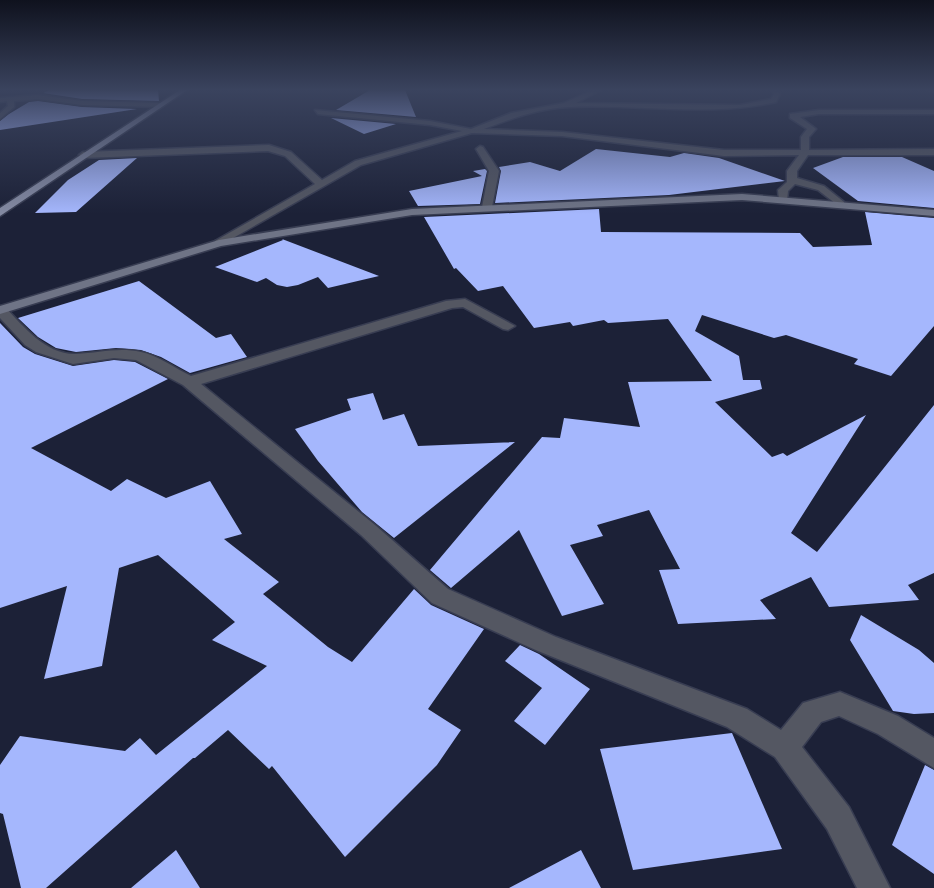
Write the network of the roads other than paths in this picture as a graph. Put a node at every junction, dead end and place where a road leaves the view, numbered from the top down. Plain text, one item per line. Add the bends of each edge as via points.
1 (120, 131) edge
2 (470, 131) edge
3 (485, 131) edge
4 (810, 131) edge
5 (480, 149) dead end
6 (934, 152) edge
7 (805, 153) junction
8 (83, 155) junction
9 (793, 180) junction
10 (321, 184) junction
11 (783, 199) junction
12 (840, 204) junction
13 (487, 207) junction
14 (0, 213) edge
15 (934, 213) edge
16 (219, 243) junction
17 (0, 310) edge
18 (508, 326) dead end
19 (189, 382) junction
20 (785, 747) junction
21 (934, 754) edge
22 (874, 888) edge

1 - 8 main road
2 - 10 street via 364,161
3 - 7 street via 562,134 724,153
4 - 7 street via 805,138
5 - 13 street via 494,171
6 - 7 street
7 - 9 street via 792,171
8 - 10 street via 269,148 288,154
8 - 14 main road
9 - 11 street via 783,190
9 - 12 street via 821,188
10 - 16 street
11 - 12 street
11 - 13 street via 742,196
12 - 15 street
13 - 16 street via 412,212
16 - 17 street
17 - 19 street via 41,349 73,359 114,353 140,356
18 - 19 street via 465,303 451,304
19 - 20 street via 368,530 440,596 547,644 737,718
20 - 21 street via 812,712 840,704 888,725
20 - 22 street via 838,818

